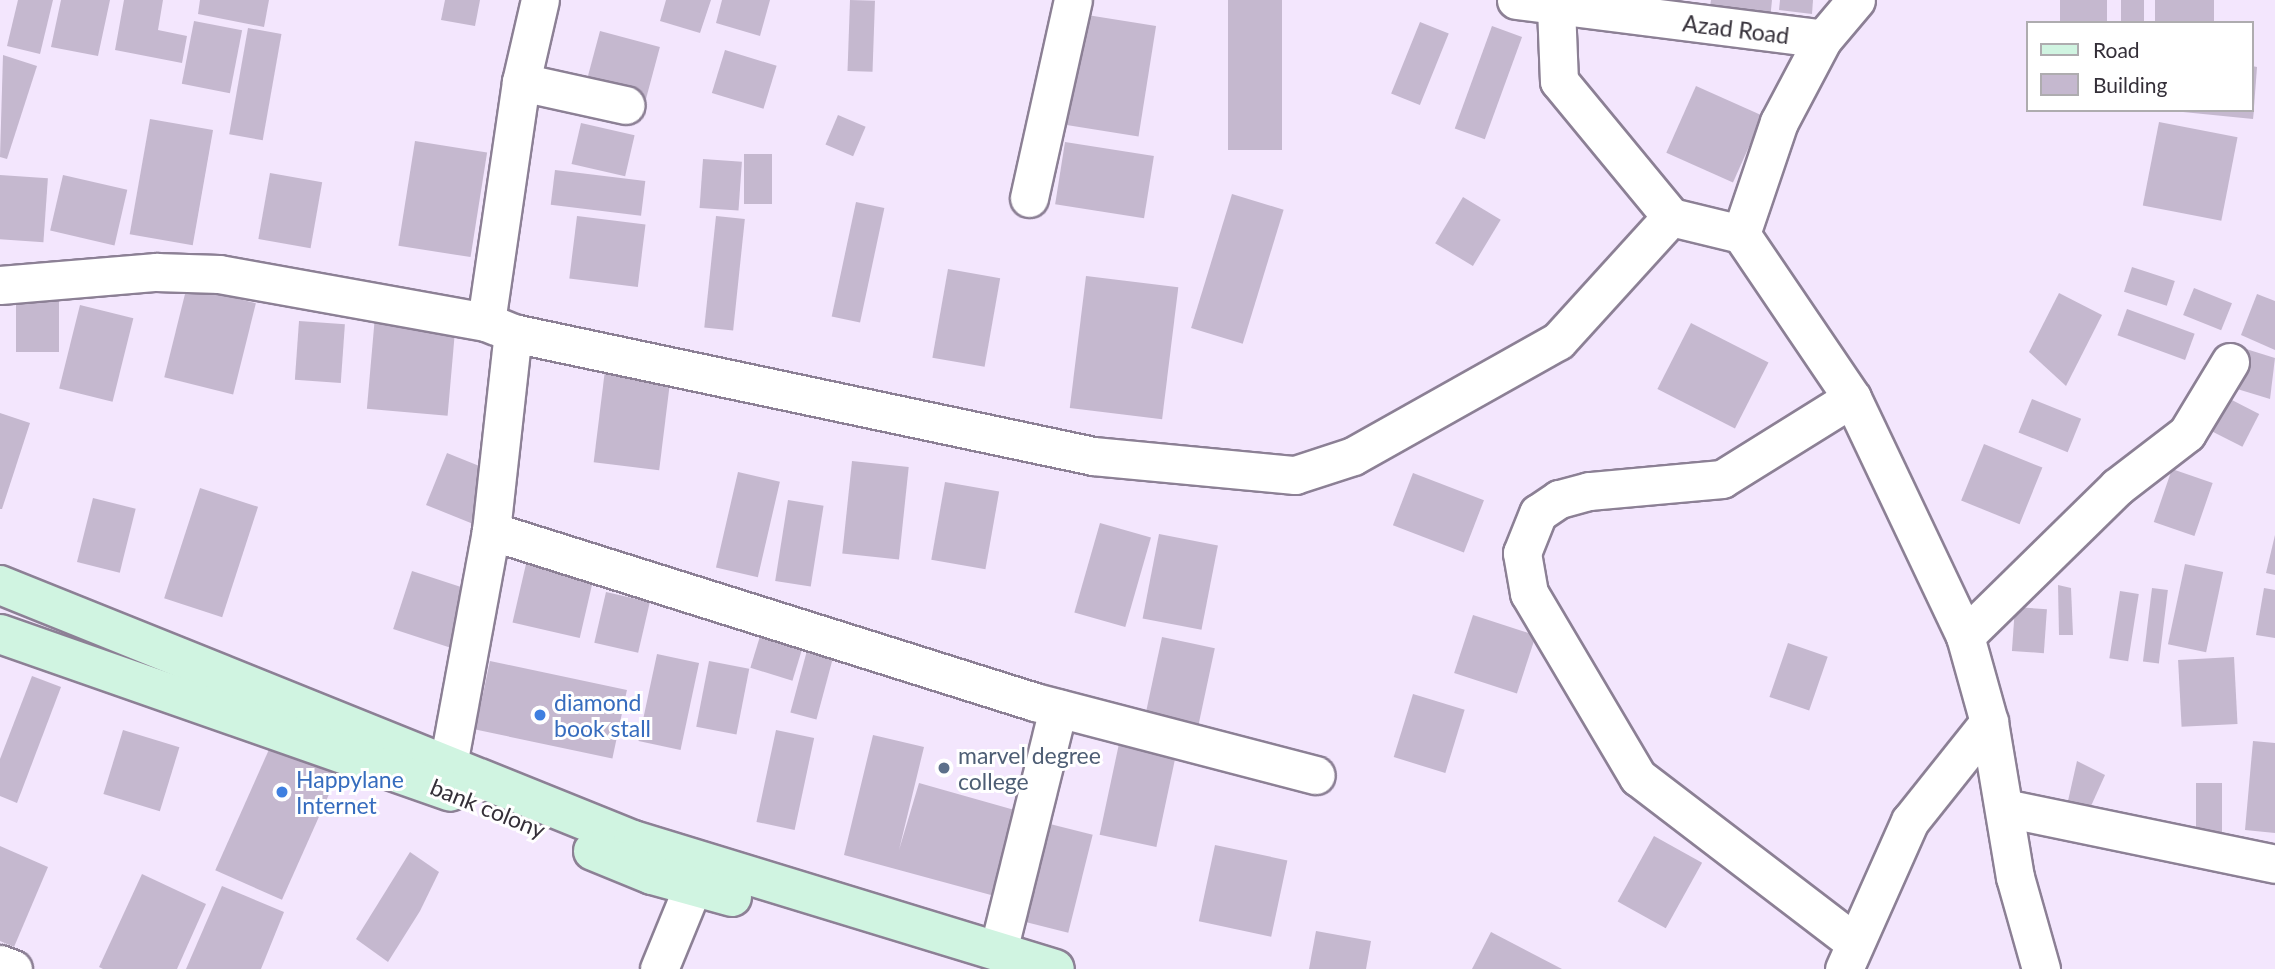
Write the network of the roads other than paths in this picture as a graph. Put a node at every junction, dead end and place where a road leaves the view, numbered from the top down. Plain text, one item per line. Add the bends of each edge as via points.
1 (540, 0) edge
2 (1073, 0) edge
3 (1516, 0) edge
4 (1856, 0) edge
5 (1558, 4) edge
6 (1822, 39) junction
7 (521, 82) junction
8 (626, 105) dead end
9 (1029, 198) dead end
10 (1671, 217) junction
11 (1741, 234) junction
12 (0, 285) edge
13 (499, 327) junction
14 (2230, 362) dead end
15 (1852, 398) junction
16 (491, 531) junction
17 (0, 585) edge
18 (0, 634) edge
19 (1965, 636) junction
20 (1058, 708) junction
21 (1989, 722) junction
22 (448, 765) junction
23 (1316, 775) dead end
24 (2005, 808) junction
25 (2275, 864) edge
26 (693, 886) junction
27 (1849, 956) edge
28 (989, 960) edge
29 (0, 964) edge
30 (13, 969) edge
31 (659, 969) edge
32 (1055, 969) edge
33 (2041, 969) edge

1 - 7 street
2 - 9 street
3 - 5 street, Azad Road
4 - 6 street, Azad Road
5 - 6 street, Azad Road
5 - 10 street via 1559,81
6 - 11 street via 1779,122
7 - 8 street
7 - 13 street
10 - 11 street
10 - 13 street via 1558,341 1353,456 1295,475 1093,456
11 - 15 street
12 - 13 street via 156,272 219,274
13 - 16 street
14 - 19 street via 2187,433 2117,487
15 - 19 street
15 - 27 street via 1722,479 1589,491 1559,499 1538,513 1522,553 1529,593 1638,777
16 - 20 street
16 - 22 street
17 - 22 main road
18 - 26 main road, bank colony via 442,789 652,875
19 - 21 street
20 - 23 street
20 - 28 street
21 - 24 street
21 - 27 street via 1910,821
22 - 28 main road via 633,840
24 - 25 street
24 - 33 street via 2015,877
26 - 28 main road, bank colony
26 - 31 street
28 - 32 main road
29 - 30 street

